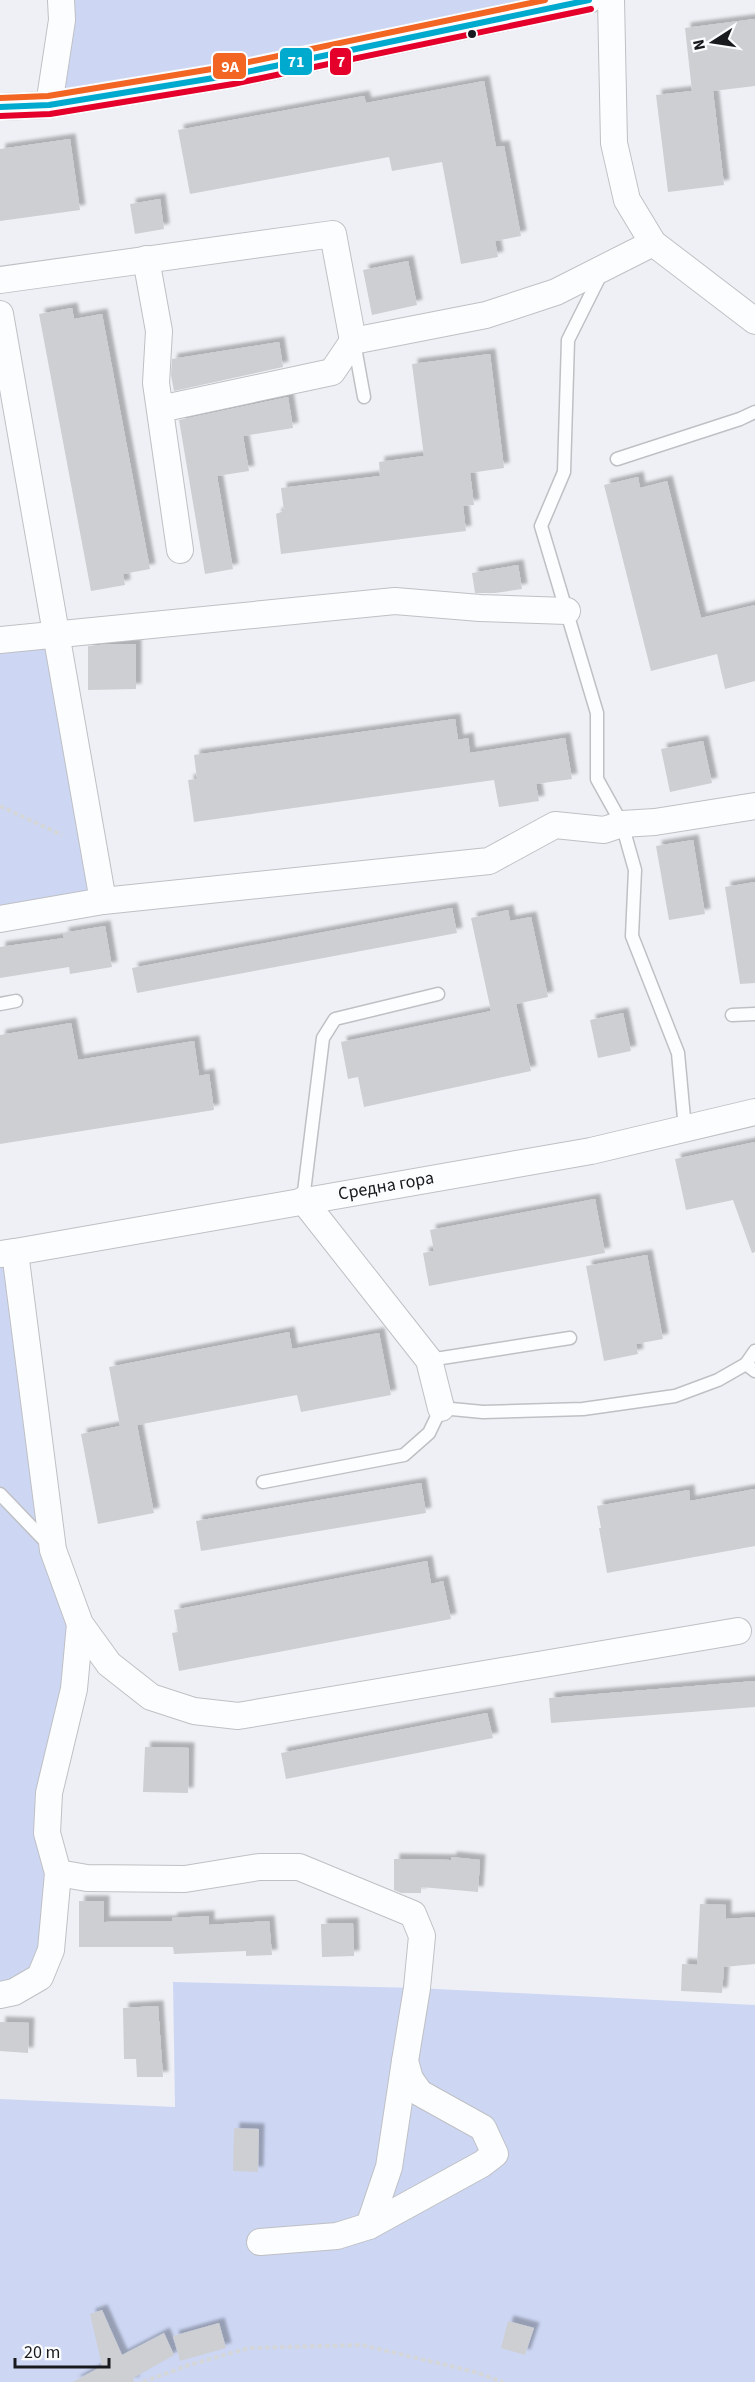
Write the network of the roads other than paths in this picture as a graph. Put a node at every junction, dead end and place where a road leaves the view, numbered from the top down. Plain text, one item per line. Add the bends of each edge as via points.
1 (61, 0) edge
2 (589, 0) edge
3 (611, 0) edge
4 (49, 105) junction
5 (0, 106) edge
6 (653, 243) junction
7 (146, 259) junction
8 (604, 268) junction
9 (0, 280) edge
10 (0, 314) edge
11 (755, 321) edge
12 (353, 341) junction
13 (364, 396) dead end
14 (160, 409) junction
15 (755, 412) edge
16 (617, 459) dead end
17 (180, 550) dead end
18 (567, 611) junction
19 (57, 634) junction
20 (0, 640) edge
21 (755, 806) edge
22 (622, 824) junction
23 (103, 901) junction
24 (0, 919) edge
25 (438, 994) dead end
26 (16, 1000) dead end
27 (0, 1004) edge
28 (755, 1014) edge
29 (732, 1015) dead end
30 (755, 1112) edge
31 (685, 1129) junction
32 (303, 1200) junction
33 (7, 1253) edge
34 (570, 1338) dead end
35 (755, 1351) edge
36 (429, 1360) junction
37 (751, 1367) edge
38 (441, 1408) junction
39 (263, 1482) dead end
40 (0, 1494) edge
41 (53, 1550) junction
42 (80, 1624) junction
43 (738, 1630) dead end
44 (58, 1873) junction
45 (0, 1995) edge
46 (405, 2061) junction
47 (369, 2226) junction
48 (260, 2242) dead end

1 - 4 street via 62,20
2 - 4 street via 232,75
3 - 6 street via 614,143 627,200
4 - 5 street
6 - 8 street
6 - 11 street
7 - 9 street
7 - 12 street via 333,234
7 - 14 street via 159,331 156,383
8 - 12 street via 556,292 486,315
8 - 18 lane via 568,340 564,472 541,526
10 - 19 street
12 - 13 lane
12 - 14 street via 332,372
14 - 17 street
15 - 16 lane
18 - 19 street via 395,602
18 - 22 lane via 597,713 597,779
19 - 20 street
19 - 23 street
21 - 22 street
22 - 23 street via 604,830 555,825 489,861
22 - 31 lane via 635,870 632,936 678,1053
23 - 24 street
25 - 32 lane via 334,1019 323,1038
26 - 27 lane
28 - 29 lane
30 - 31 street, Средна гора
31 - 32 street, Средна гора via 591,1151
32 - 33 street, Средна гора
32 - 36 street
33 - 41 street
34 - 36 lane
35 - 37 lane
36 - 38 street
37 - 38 lane via 675,1396 583,1409 483,1412
38 - 39 lane via 429,1433 404,1455
40 - 41 lane
41 - 42 street
42 - 43 street via 109,1664 151,1697 194,1711 238,1716
42 - 44 street via 74,1689 49,1793 47,1833
44 - 45 street via 51,1950 40,1977 14,1992
44 - 46 street via 87,1878 185,1879 259,1867 299,1867 413,1914 422,1936
46 - 47 street via 390,2167
46 - 47 street via 410,2079 420,2093 483,2128 495,2154
47 - 48 street via 338,2236

